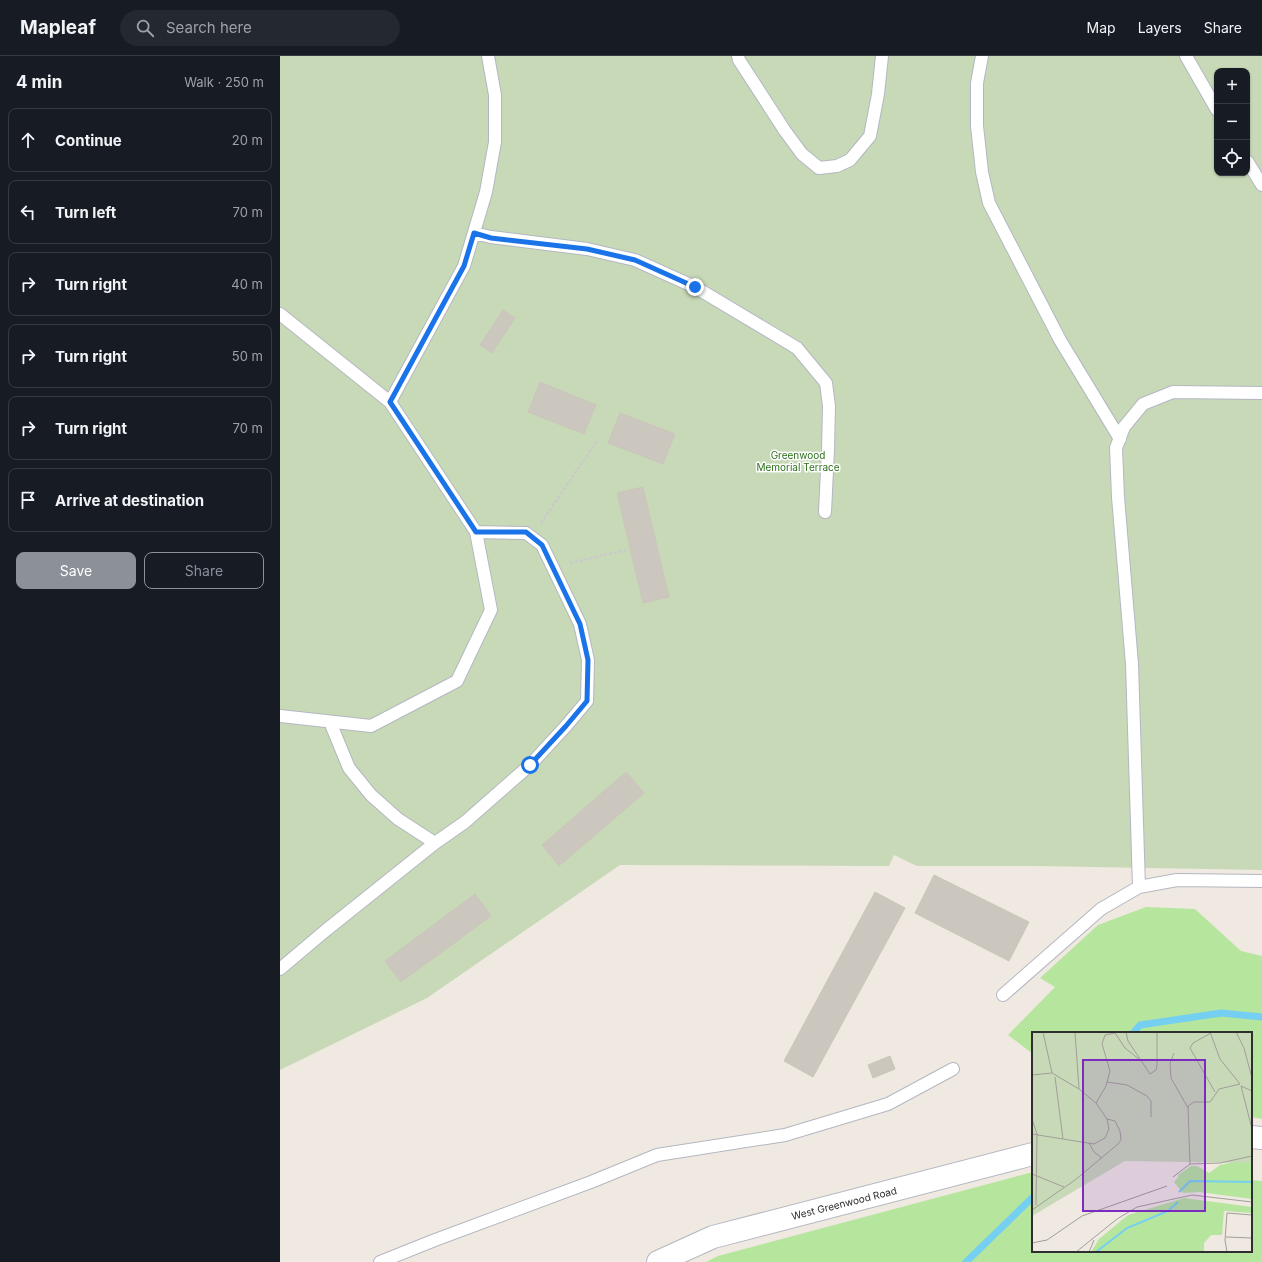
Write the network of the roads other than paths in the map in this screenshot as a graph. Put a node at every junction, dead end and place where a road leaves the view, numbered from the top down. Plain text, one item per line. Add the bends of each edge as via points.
1 (488, 56) edge
2 (882, 56) edge
3 (982, 56) edge
4 (1186, 56) edge
5 (737, 57) edge
6 (1214, 105) edge
7 (1250, 166) edge
8 (1262, 185) edge
9 (474, 233) junction
10 (280, 314) edge
11 (1262, 393) edge
12 (390, 402) junction
13 (1120, 439) junction
14 (825, 512) dead end
15 (476, 532) junction
16 (280, 716) edge
17 (330, 722) junction
18 (435, 843) junction
19 (1262, 881) edge
20 (1139, 887) junction
21 (280, 969) edge
22 (1003, 995) dead end
23 (953, 1069) dead end
24 (1252, 1137) edge
25 (1262, 1138) edge
26 (1032, 1154) edge
27 (380, 1262) edge
28 (658, 1262) edge

1 - 9 lane via 495,95 495,142 486,192
2 - 5 lane via 870,136 850,160 837,166 819,168 802,154 785,131
3 - 13 lane via 977,83 977,126 982,172 989,203 1060,340
4 - 6 lane
7 - 8 lane
9 - 12 lane via 464,266
9 - 14 lane via 491,238 587,249 635,260 695,287 797,348 826,383 829,406
10 - 12 lane
11 - 13 lane via 1173,392 1143,404 1124,427
12 - 15 lane
13 - 20 lane via 1116,448 1132,664
15 - 17 lane via 491,610 457,681 371,726
15 - 18 lane via 526,532 542,545 580,624 588,660 587,701 530,765 465,822
16 - 17 lane
17 - 18 lane via 349,768 371,796 398,819
18 - 21 lane
19 - 20 lane via 1177,880
20 - 22 lane via 1101,909
23 - 27 lane via 888,1104 785,1135 657,1155
24 - 25 street
26 - 28 street, West Greenwood Road via 713,1237

